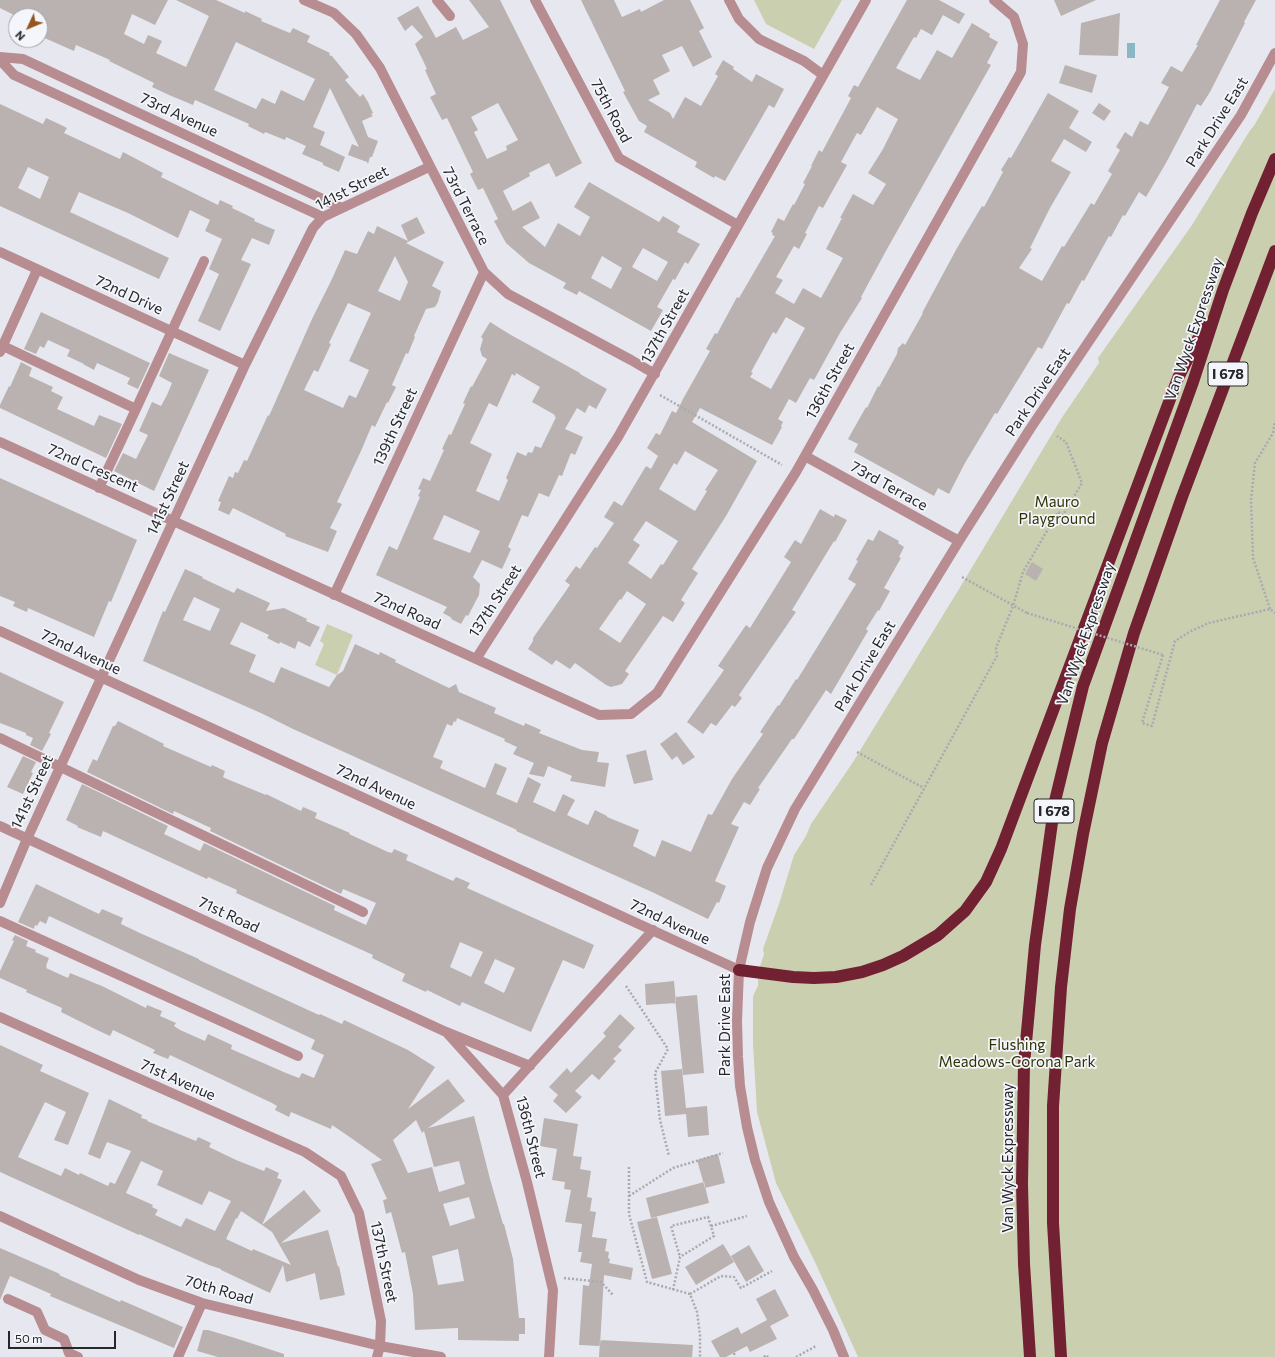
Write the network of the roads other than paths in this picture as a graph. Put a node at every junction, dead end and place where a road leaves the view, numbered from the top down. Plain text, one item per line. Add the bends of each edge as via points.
1 (304, 0) edge
2 (437, 0) edge
3 (535, 0) edge
4 (729, 0) edge
5 (866, 0) edge
6 (994, 0) edge
7 (450, 16) dead end
8 (1275, 53) edge
9 (0, 57) edge
10 (0, 60) edge
11 (824, 75) junction
12 (1275, 159) edge
13 (429, 167) junction
14 (342, 208) junction
15 (323, 217) junction
16 (738, 225) junction
17 (1275, 251) edge
18 (0, 252) edge
19 (204, 261) dead end
20 (37, 270) junction
21 (484, 272) junction
22 (1223, 290) junction
23 (171, 331) junction
24 (1, 349) edge
25 (245, 365) junction
26 (655, 374) junction
27 (136, 409) junction
28 (0, 442) edge
29 (805, 456) junction
30 (99, 488) junction
31 (173, 521) junction
32 (958, 541) junction
33 (334, 595) junction
34 (0, 631) edge
35 (476, 658) junction
36 (101, 678) junction
37 (631, 714) joint
38 (0, 738) edge
39 (60, 767) junction
40 (0, 826) edge
41 (27, 838) junction
42 (0, 903) edge
43 (363, 912) dead end
44 (0, 921) edge
45 (653, 930) junction
46 (739, 970) junction
47 (0, 1018) edge
48 (446, 1032) junction
49 (298, 1056) dead end
50 (530, 1066) junction
51 (503, 1096) junction
52 (341, 1176) joint
53 (0, 1216) edge
54 (8, 1299) dead end
55 (202, 1303) junction
56 (380, 1346) junction
57 (78, 1357) edge
58 (178, 1357) edge
59 (377, 1357) edge
60 (441, 1357) edge
61 (549, 1357) edge
62 (844, 1357) edge
63 (1030, 1357) edge
64 (1061, 1357) edge

1 - 13 street, 73rd Terrace via 334,14 356,34 380,68
2 - 7 street
3 - 16 street, 75th Road via 619,158
4 - 11 street via 739,19 759,39 804,61
5 - 11 street, 137th Street
6 - 29 street, 136th Street via 1014,17 1023,44 1021,72
8 - 32 street, Park Drive East via 1242,116 1030,428
9 - 14 street, 73rd Avenue via 23,59
10 - 15 street via 14,75
11 - 16 street, 137th Street
12 - 22 highway, Van Wyck Expressway / I 678
13 - 14 street, 141st Street
13 - 21 street, 73rd Terrace
14 - 15 street, 141st Street
15 - 25 street, 141st Street via 312,228
16 - 26 street, 137th Street
17 - 64 highway, I 678 via 1182,497 1134,633 1102,743 1083,834 1064,957 1053,1106 1053,1223
18 - 20 street, 72nd Drive
19 - 23 street
20 - 23 street, 72nd Drive
20 - 24 street
21 - 26 street, 73rd Terrace via 508,294
21 - 33 street, 139th Street
22 - 46 highway via 1178,378 1001,849 986,882 965,911 942,931 922,946 883,965 836,977 814,978
22 - 63 highway, Van Wyck Expressway / I 678 via 1193,382 1083,686 1055,801 1035,945 1024,1064 1022,1184
23 - 25 street, 72nd Drive
23 - 27 street
24 - 27 street
25 - 31 street, 141st Street
26 - 35 street, 137th Street via 618,437
27 - 30 street
28 - 30 street, 72nd Crescent
29 - 32 street, 73rd Terrace
29 - 37 street, 136th Street via 657,693
30 - 31 street, 72nd Crescent
31 - 33 street, 72nd Road
31 - 36 street, 141st Street
32 - 46 street, Park Drive East via 795,810 766,868
33 - 35 street, 72nd Road
34 - 36 street, 72nd Avenue
35 - 37 street, 72nd Road via 599,715
36 - 39 street, 141st Street
36 - 45 street, 72nd Avenue
38 - 39 street
39 - 41 street, 141st Street
39 - 43 street
40 - 41 street, 71st Road
41 - 42 street, 141st Street
41 - 48 street, 71st Road
44 - 49 street
45 - 46 street, 72nd Avenue
45 - 50 street, 136th Street
46 - 62 street, Park Drive East via 739,1071 747,1127 755,1160 784,1236 833,1330
47 - 52 street, 71st Avenue via 305,1152
48 - 50 street, 71st Road
48 - 51 street, 71st Road
50 - 51 street, 136th Street
51 - 61 street, 136th Street via 553,1290
52 - 56 street, 137th Street via 359,1213 381,1321
53 - 55 street, 70th Road via 139,1280
54 - 57 street via 37,1312 45,1330 64,1339 69,1353
55 - 56 street, 70th Road
55 - 58 street
56 - 59 street, 137th Street
56 - 60 street, 70th Road

